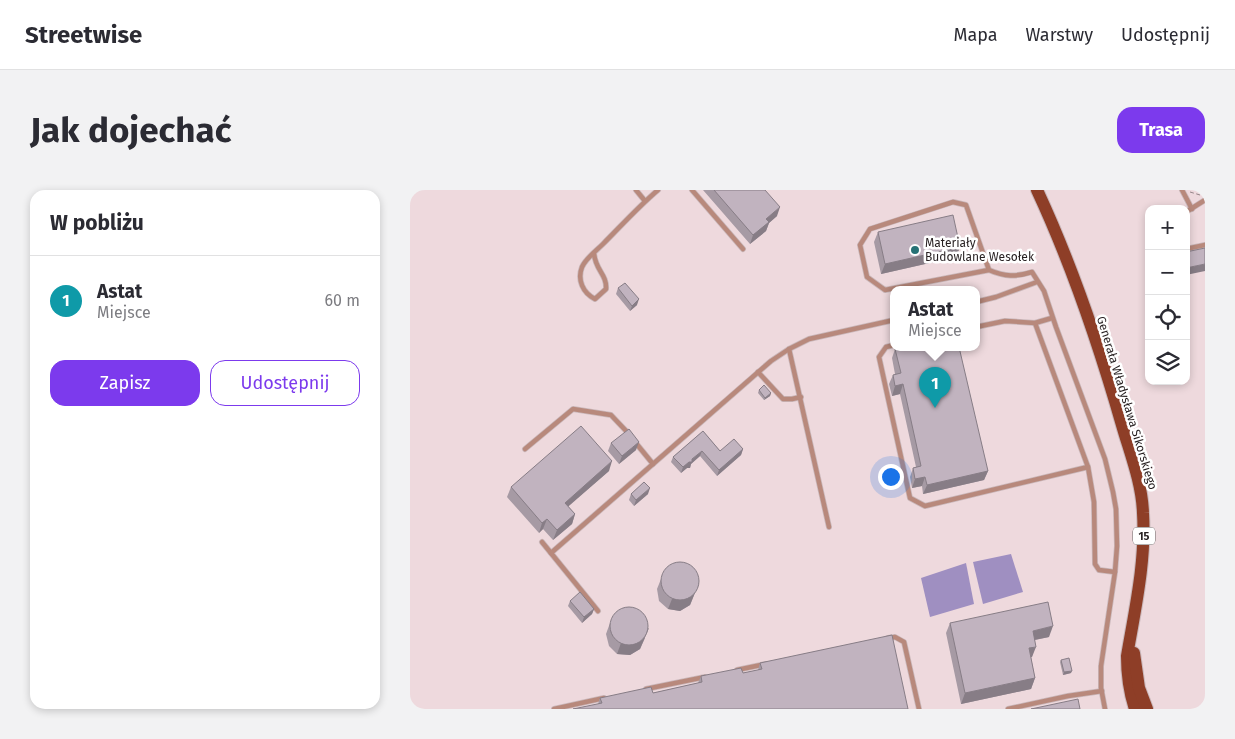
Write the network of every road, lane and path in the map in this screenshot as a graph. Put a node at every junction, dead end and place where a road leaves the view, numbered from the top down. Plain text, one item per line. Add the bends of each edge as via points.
1 (636, 190) edge
2 (658, 190) edge
3 (692, 190) edge
4 (1037, 190) edge
5 (1183, 192) edge
6 (1205, 192) edge
7 (645, 201) junction
8 (1204, 201) edge
9 (1192, 209) joint
10 (1205, 245) edge
11 (1190, 248) edge
12 (743, 249) dead end
13 (594, 253) junction
14 (989, 270) junction
15 (1037, 282) junction
16 (906, 286) edge
17 (890, 289) edge
18 (980, 301) edge
19 (1052, 318) junction
20 (890, 321) edge
21 (1035, 323) junction
22 (980, 326) edge
23 (890, 346) edge
24 (789, 348) junction
25 (758, 372) junction
26 (801, 397) junction
27 (526, 448) dead end
28 (653, 464) junction
29 (1088, 468) junction
30 (829, 528) dead end
31 (542, 542) dead end
32 (551, 554) junction
33 (1115, 572) junction
34 (598, 611) dead end
35 (1131, 633) junction
36 (886, 638) edge
37 (770, 663) edge
38 (730, 671) edge
39 (711, 676) edge
40 (642, 690) edge
41 (1102, 691) junction
42 (613, 696) edge
43 (554, 709) edge
44 (919, 709) edge
45 (1008, 709) edge
46 (1106, 709) edge
47 (1135, 709) edge
48 (1147, 709) edge

1 - 7 lane
2 - 7 lane
3 - 12 lane
4 - 35 main road, Generała Władysława Sikorskiego / 15 via 1091,328 1140,490 1143,557
5 - 6 path via 1197,195
5 - 9 lane
7 - 13 lane
8 - 9 lane
10 - 11 lane
13 - 13 lane via 580,274 582,287 588,296 595,299 606,289 607,282 595,263
14 - 15 lane via 1002,275 1032,272
14 - 16 lane
14 - 17 lane via 966,205 953,202 870,229 860,245 867,277 885,290
15 - 18 lane
15 - 19 lane via 1044,291
19 - 21 lane
19 - 33 lane via 1110,476 1117,527
20 - 24 lane via 810,339
21 - 22 lane via 1006,321
21 - 29 lane
23 - 29 lane via 879,357 910,498 925,506
24 - 25 lane
24 - 26 lane
25 - 26 lane via 783,399
25 - 28 lane
26 - 30 lane
27 - 28 lane via 573,409 611,415
28 - 32 lane
29 - 33 lane via 1094,502 1095,564 1099,570
31 - 32 lane
32 - 34 lane
33 - 41 lane via 1101,666
35 - 47 main road, Generała Władysława Sikorskiego / 15 via 1127,670
35 - 48 main road, Generała Władysława Sikorskiego / 15 via 1139,688
36 - 44 lane via 895,637 904,642
37 - 38 lane
39 - 40 lane
41 - 45 lane
41 - 46 lane
42 - 43 lane

